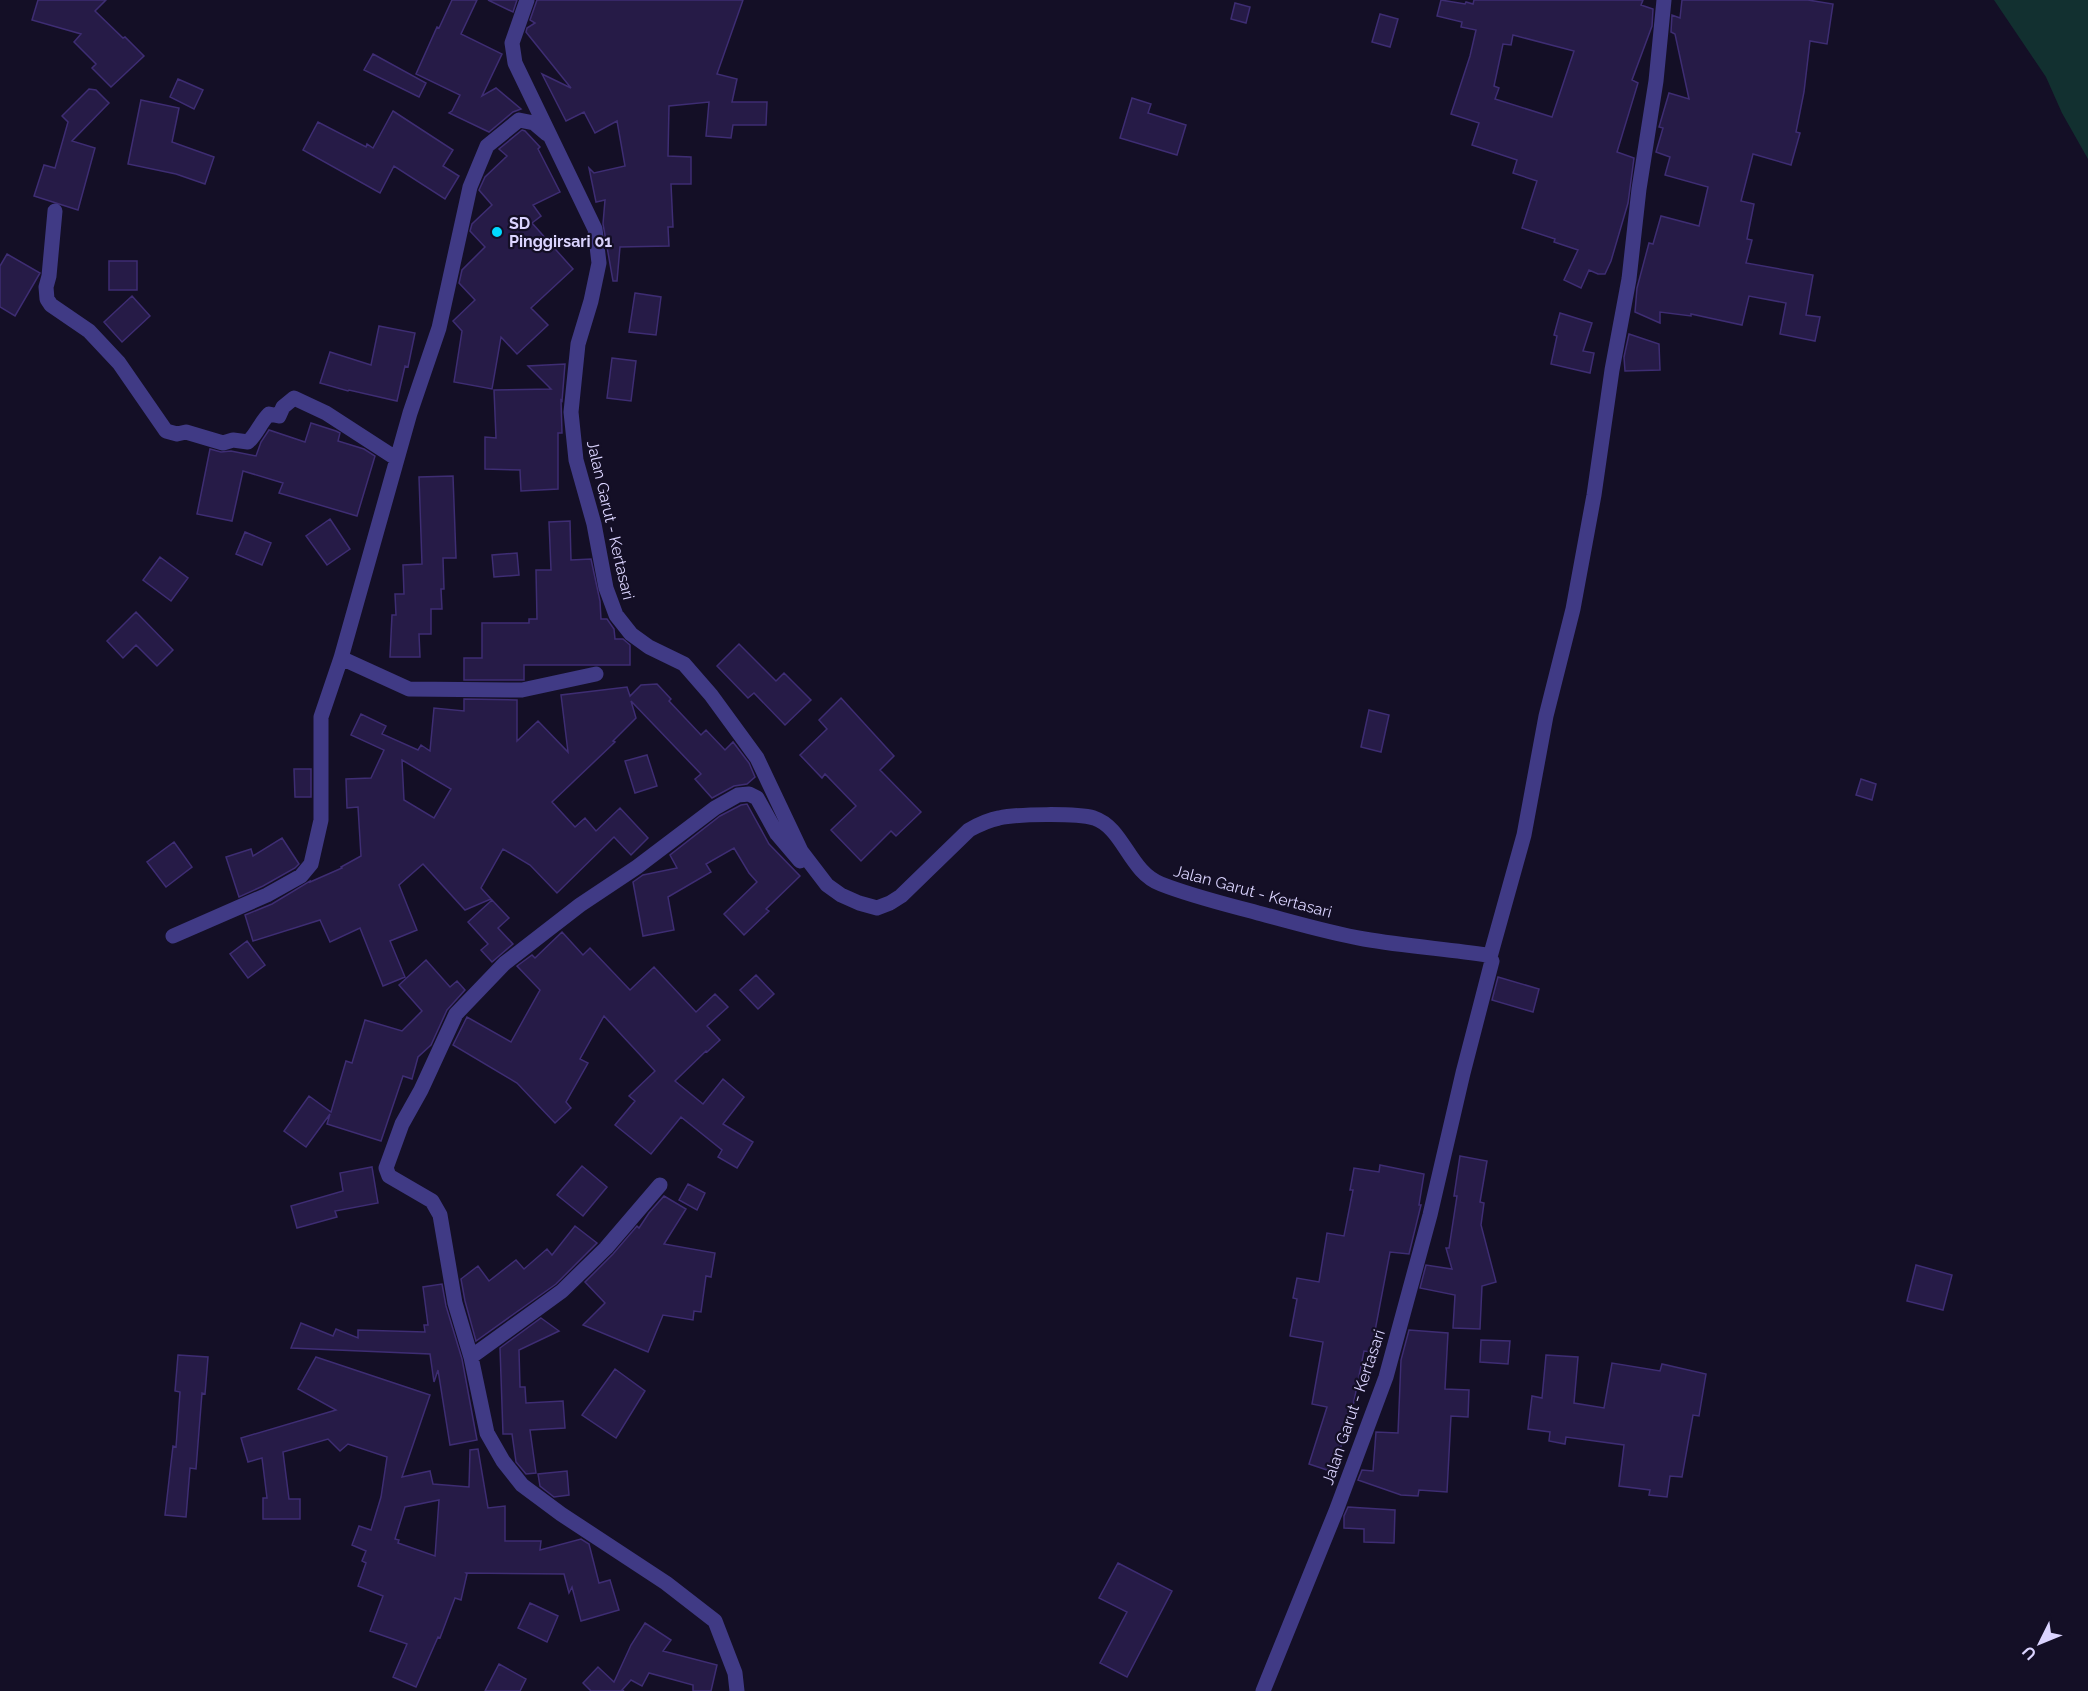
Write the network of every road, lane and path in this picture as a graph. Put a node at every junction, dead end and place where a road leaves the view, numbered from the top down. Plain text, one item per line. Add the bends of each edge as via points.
1 (527, 0) edge
2 (1664, 0) edge
3 (549, 135) junction
4 (55, 211) dead end
5 (397, 459) junction
6 (341, 658) junction
7 (596, 674) dead end
8 (827, 885) junction
9 (173, 936) dead end
10 (1490, 957) junction
11 (660, 1185) dead end
12 (471, 1357) junction
13 (737, 1691) edge
14 (1263, 1691) edge

1 - 3 street, Jalan Garut - Kertasari via 514,31 513,54
2 - 10 street via 1629,279 1594,495 1524,835
3 - 5 street via 534,123 519,120 487,146 470,187 439,328
3 - 8 street, Jalan Garut - Kertasari via 595,229 599,263 578,344 571,412 576,460 616,615 631,634 649,647 684,664 728,716 757,758 801,850
4 - 5 street via 47,299 89,331 119,363 166,431 186,432 223,443 248,442 268,414 279,416 294,398 326,413
5 - 6 street
6 - 7 street via 409,689 522,690
6 - 9 street via 321,717 321,820 311,864 301,876 267,895
8 - 10 street, Jalan Garut - Kertasari via 841,895 877,908 901,896 980,824 1021,816 1082,816 1105,824 1144,874 1159,884 1364,939
8 - 12 street via 777,834 757,798 738,795 533,940 456,1014 402,1124 386,1168 390,1176 432,1201 440,1215 455,1303
10 - 14 street, Jalan Garut - Kertasari via 1487,984 1430,1215 1386,1377
11 - 12 street via 606,1248 562,1291
12 - 13 street via 488,1433 522,1485 715,1621 735,1673

